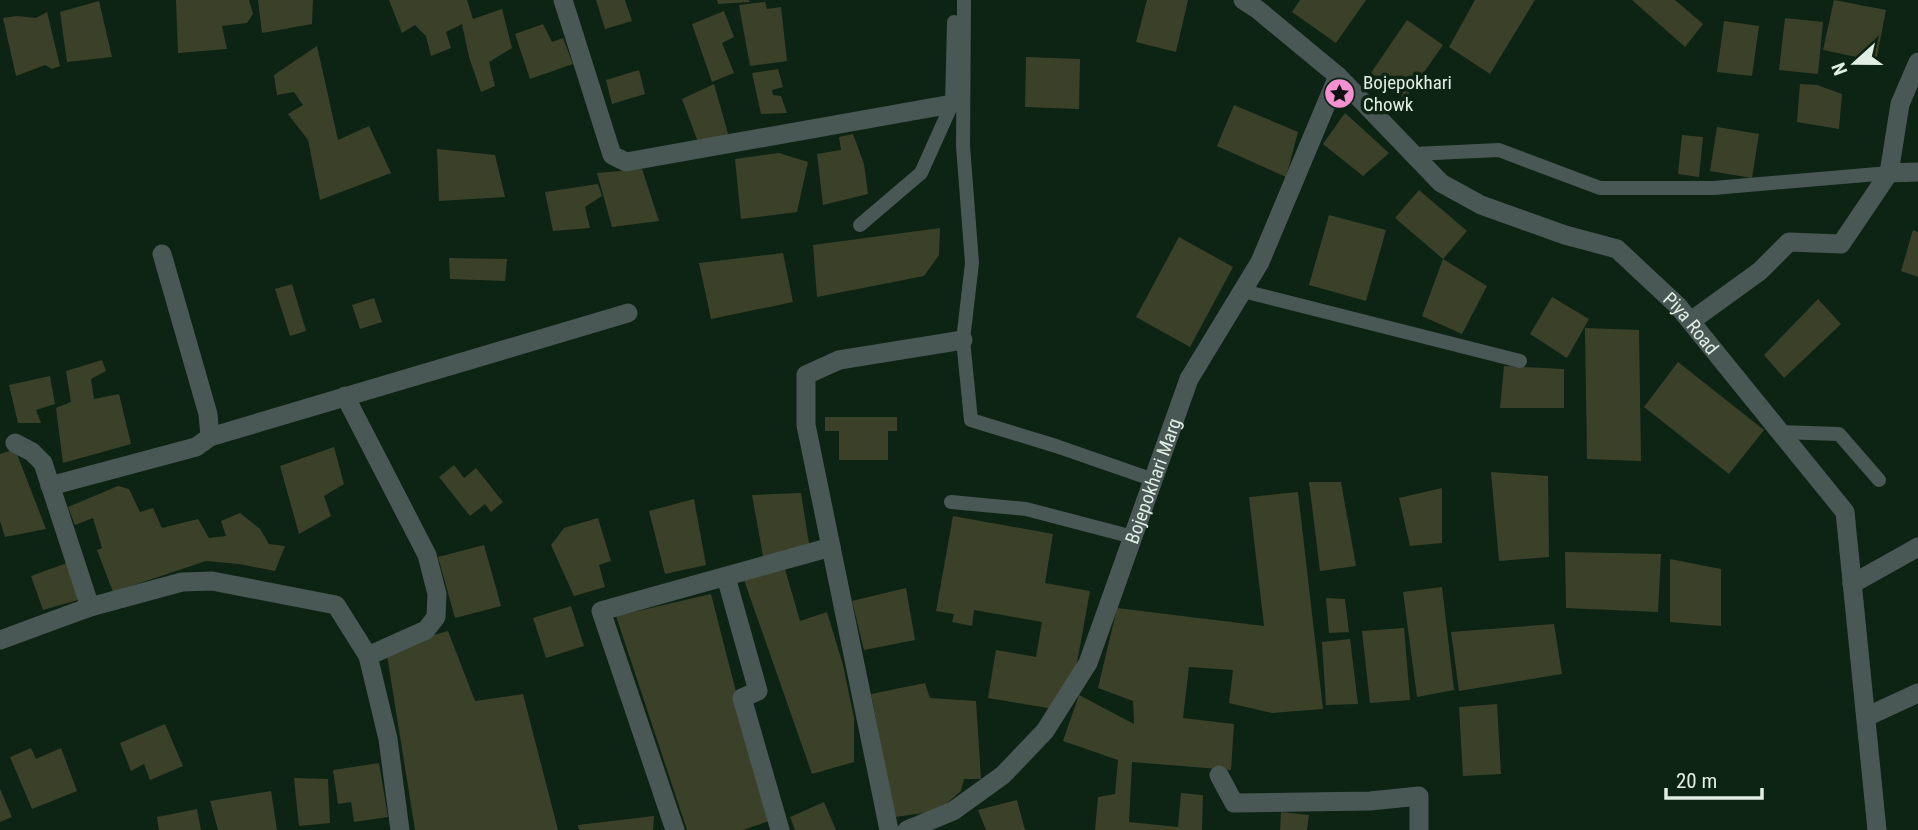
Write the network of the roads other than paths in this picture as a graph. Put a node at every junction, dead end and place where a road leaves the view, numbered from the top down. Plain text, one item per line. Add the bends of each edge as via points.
1 (563, 0) edge
2 (955, 0) edge
3 (964, 0) edge
4 (1255, 3) edge
5 (1918, 62) edge
6 (1338, 76) junction
7 (952, 103) junction
8 (1413, 154) junction
9 (1918, 172) edge
10 (1889, 173) junction
11 (860, 225) dead end
12 (162, 254) dead end
13 (1242, 291) junction
14 (628, 313) dead end
15 (1690, 321) junction
16 (963, 340) junction
17 (1520, 361) dead end
18 (345, 396) junction
19 (1780, 432) junction
20 (210, 437) junction
21 (15, 443) dead end
22 (1154, 480) junction
23 (1879, 480) dead end
24 (50, 486) junction
25 (951, 502) dead end
26 (1133, 537) junction
27 (831, 547) junction
28 (1918, 547) edge
29 (726, 577) junction
30 (1852, 584) junction
31 (90, 607) junction
32 (0, 640) edge
33 (368, 656) junction
34 (1918, 693) edge
35 (1866, 718) junction
36 (1219, 775) dead end
37 (777, 829) edge
38 (401, 830) edge
39 (675, 830) edge
40 (889, 830) edge
41 (907, 830) edge
42 (1419, 830) edge
43 (1877, 830) edge

1 - 7 street via 612,155 626,162
2 - 7 lane
3 - 16 lane via 963,146 972,263
4 - 6 street, Piya Road
5 - 10 street via 1900,104
6 - 8 street, Piya Road
6 - 13 street, Bojepokhari Marg via 1261,262
7 - 11 lane via 922,173
8 - 10 lane via 1499,150 1600,188 1714,188
8 - 15 street, Piya Road via 1441,183 1481,205 1617,249
9 - 10 street
10 - 15 street via 1841,244 1789,242 1760,271
12 - 20 street via 208,414
13 - 17 lane
13 - 22 street, Bojepokhari Marg via 1189,379
14 - 18 street
15 - 19 street, Piya Road
16 - 22 lane via 971,420
16 - 27 street via 839,360 806,375 806,425
18 - 20 street
18 - 33 street via 427,555 437,594 436,617 426,631
19 - 23 lane via 1839,434
19 - 30 street, Piya Road via 1845,512
20 - 24 street via 196,447
21 - 24 street via 43,463
22 - 26 street, Bojepokhari Marg
24 - 31 street
25 - 26 lane via 1026,509
26 - 41 street, Bojepokhari Marg via 1088,663 1045,731 983,790 953,811
27 - 29 street
27 - 40 street
28 - 30 street
29 - 37 street via 758,691 742,698
29 - 39 street via 601,611
30 - 35 street, Piya Road
31 - 32 street
31 - 33 street via 182,582 212,581 336,605
33 - 38 street via 388,738
34 - 35 street
35 - 43 street, Piya Road
36 - 42 street via 1234,803 1419,796

